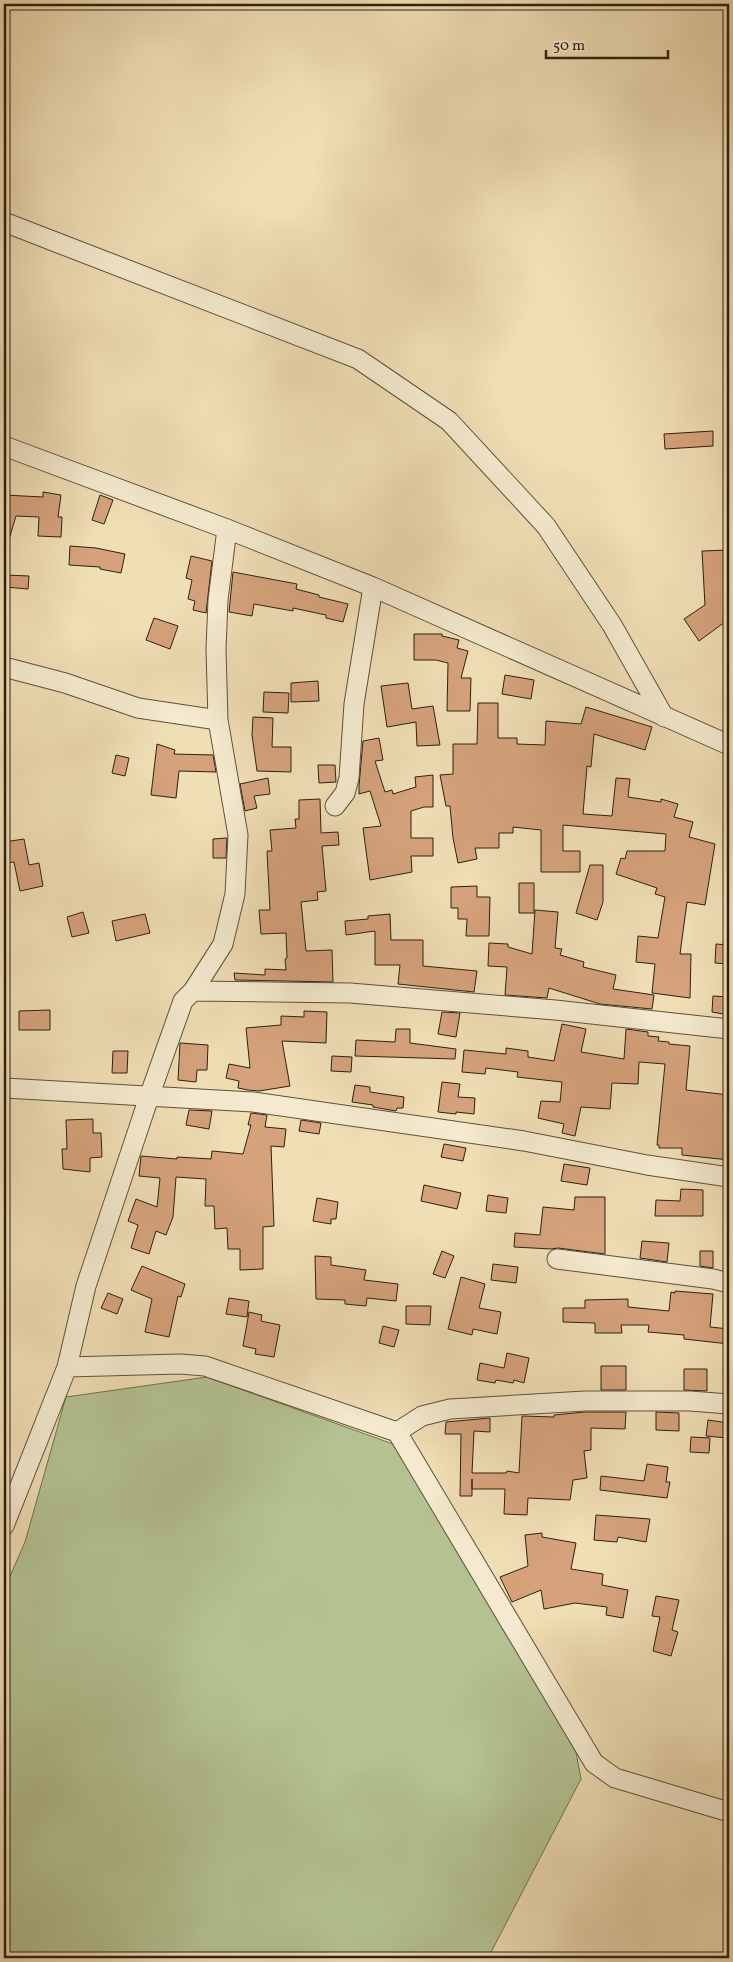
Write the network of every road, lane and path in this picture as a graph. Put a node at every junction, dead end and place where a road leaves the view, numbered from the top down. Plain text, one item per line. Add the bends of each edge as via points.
1 (4, 222) edge
2 (4, 446) edge
3 (228, 529) junction
4 (373, 587) junction
5 (4, 667) edge
6 (664, 717) junction
7 (218, 720) junction
8 (729, 745) edge
9 (335, 806) dead end
10 (193, 991) junction
11 (729, 1030) edge
12 (4, 1088) edge
13 (149, 1097) junction
14 (729, 1177) edge
15 (557, 1259) dead end
16 (729, 1283) edge
17 (67, 1367) junction
18 (729, 1404) edge
19 (397, 1432) junction
20 (4, 1526) edge
21 (729, 1812) edge

1 - 6 street via 358,359 449,421 546,526 612,625
2 - 3 street
3 - 4 street
3 - 7 street via 218,610
4 - 6 street
4 - 9 street via 354,704 349,778
5 - 7 street via 65,683 138,708
6 - 8 street
7 - 10 street via 238,835 235,894 223,944
10 - 11 street via 350,993 555,1010
10 - 13 street via 183,1001
12 - 13 street
13 - 14 street via 253,1102 345,1114
13 - 17 street via 86,1286
15 - 16 street
17 - 19 street via 205,1366
17 - 20 street
18 - 19 street via 585,1401 450,1409 422,1416
19 - 21 street via 594,1763 615,1778

